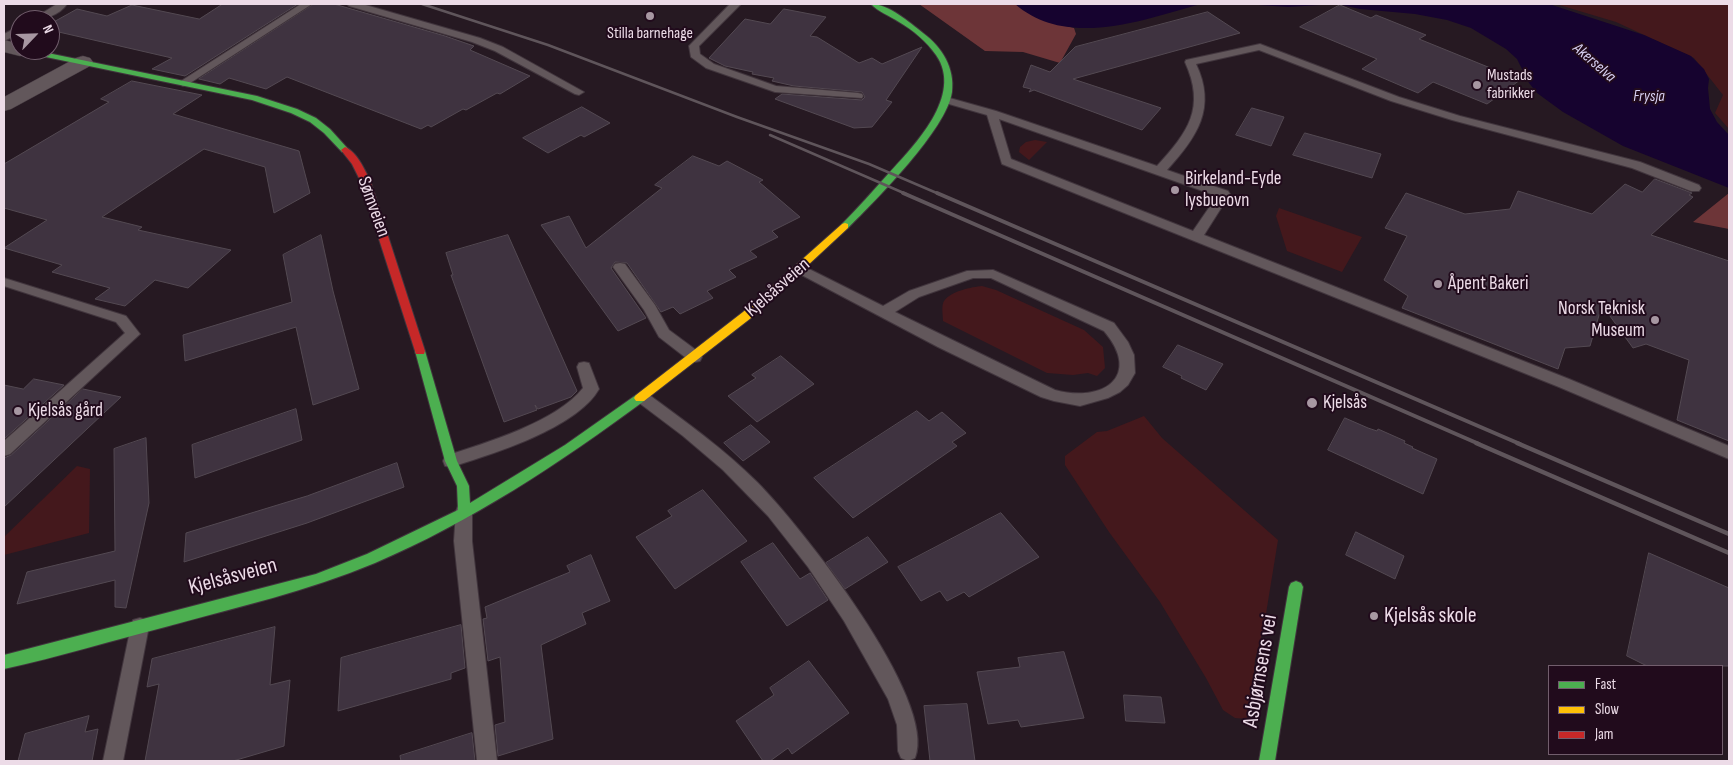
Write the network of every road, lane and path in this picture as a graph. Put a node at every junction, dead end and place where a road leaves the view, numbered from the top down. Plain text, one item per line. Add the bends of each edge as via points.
1 (307, 4) edge
2 (352, 4) edge
3 (736, 4) edge
4 (874, 4) edge
5 (60, 58) edge
6 (83, 62) junction
7 (182, 83) junction
8 (579, 92) dead end
9 (858, 96) dead end
10 (946, 100) junction
11 (4, 105) edge
12 (992, 113) junction
13 (1159, 171) junction
14 (1695, 188) dead end
15 (1196, 237) junction
16 (620, 268) dead end
17 (801, 269) junction
18 (5, 282) dead end
19 (884, 312) junction
20 (695, 357) junction
21 (584, 367) dead end
22 (643, 398) junction
23 (4, 450) edge
24 (1729, 453) edge
25 (451, 461) junction
26 (464, 511) junction
27 (1296, 587) dead end
28 (140, 626) junction
29 (4, 662) edge
30 (908, 751) dead end
31 (113, 761) edge
32 (487, 761) edge
33 (1267, 761) edge

1 - 7 lane
2 - 8 lane via 476,40
3 - 9 lane via 718,17 694,46 695,55 710,66 775,89
4 - 10 main road, Kjelsåsveien via 909,24 936,49 948,73
5 - 6 main road, Sømveien
6 - 7 main road, Sømveien
6 - 11 street
7 - 25 main road, Sømveien via 254,98 294,111 327,131 356,163 365,180 406,304
10 - 12 lane
10 - 17 main road, Kjelsåsveien via 939,117 916,148
12 - 13 lane
12 - 15 lane via 1006,161
13 - 14 lane via 1198,120 1201,90 1190,62 1260,47 1456,118 1636,165
13 - 15 lane via 1224,194
15 - 24 lane via 1564,383
16 - 20 lane via 664,333
17 - 19 lane
17 - 20 main road, Kjelsåsveien
18 - 23 lane via 121,320 134,334
19 - 19 lane via 1046,394 1062,399 1082,400 1114,390 1125,378 1130,364 1120,338 1109,327 993,274 972,274 914,294
20 - 22 main road, Kjelsåsveien
21 - 25 lane via 591,389 587,397 524,434
22 - 26 main road, Kjelsåsveien via 530,473
22 - 30 lane via 703,443 739,476 777,514 815,560 892,686 907,725
25 - 26 main road, Sømveien via 462,486
26 - 28 main road, Kjelsåsveien via 441,525 347,568 266,594
26 - 32 lane via 463,541
27 - 33 main road, Asbjørnsens vei
28 - 29 main road, Kjelsåsveien
28 - 31 lane

